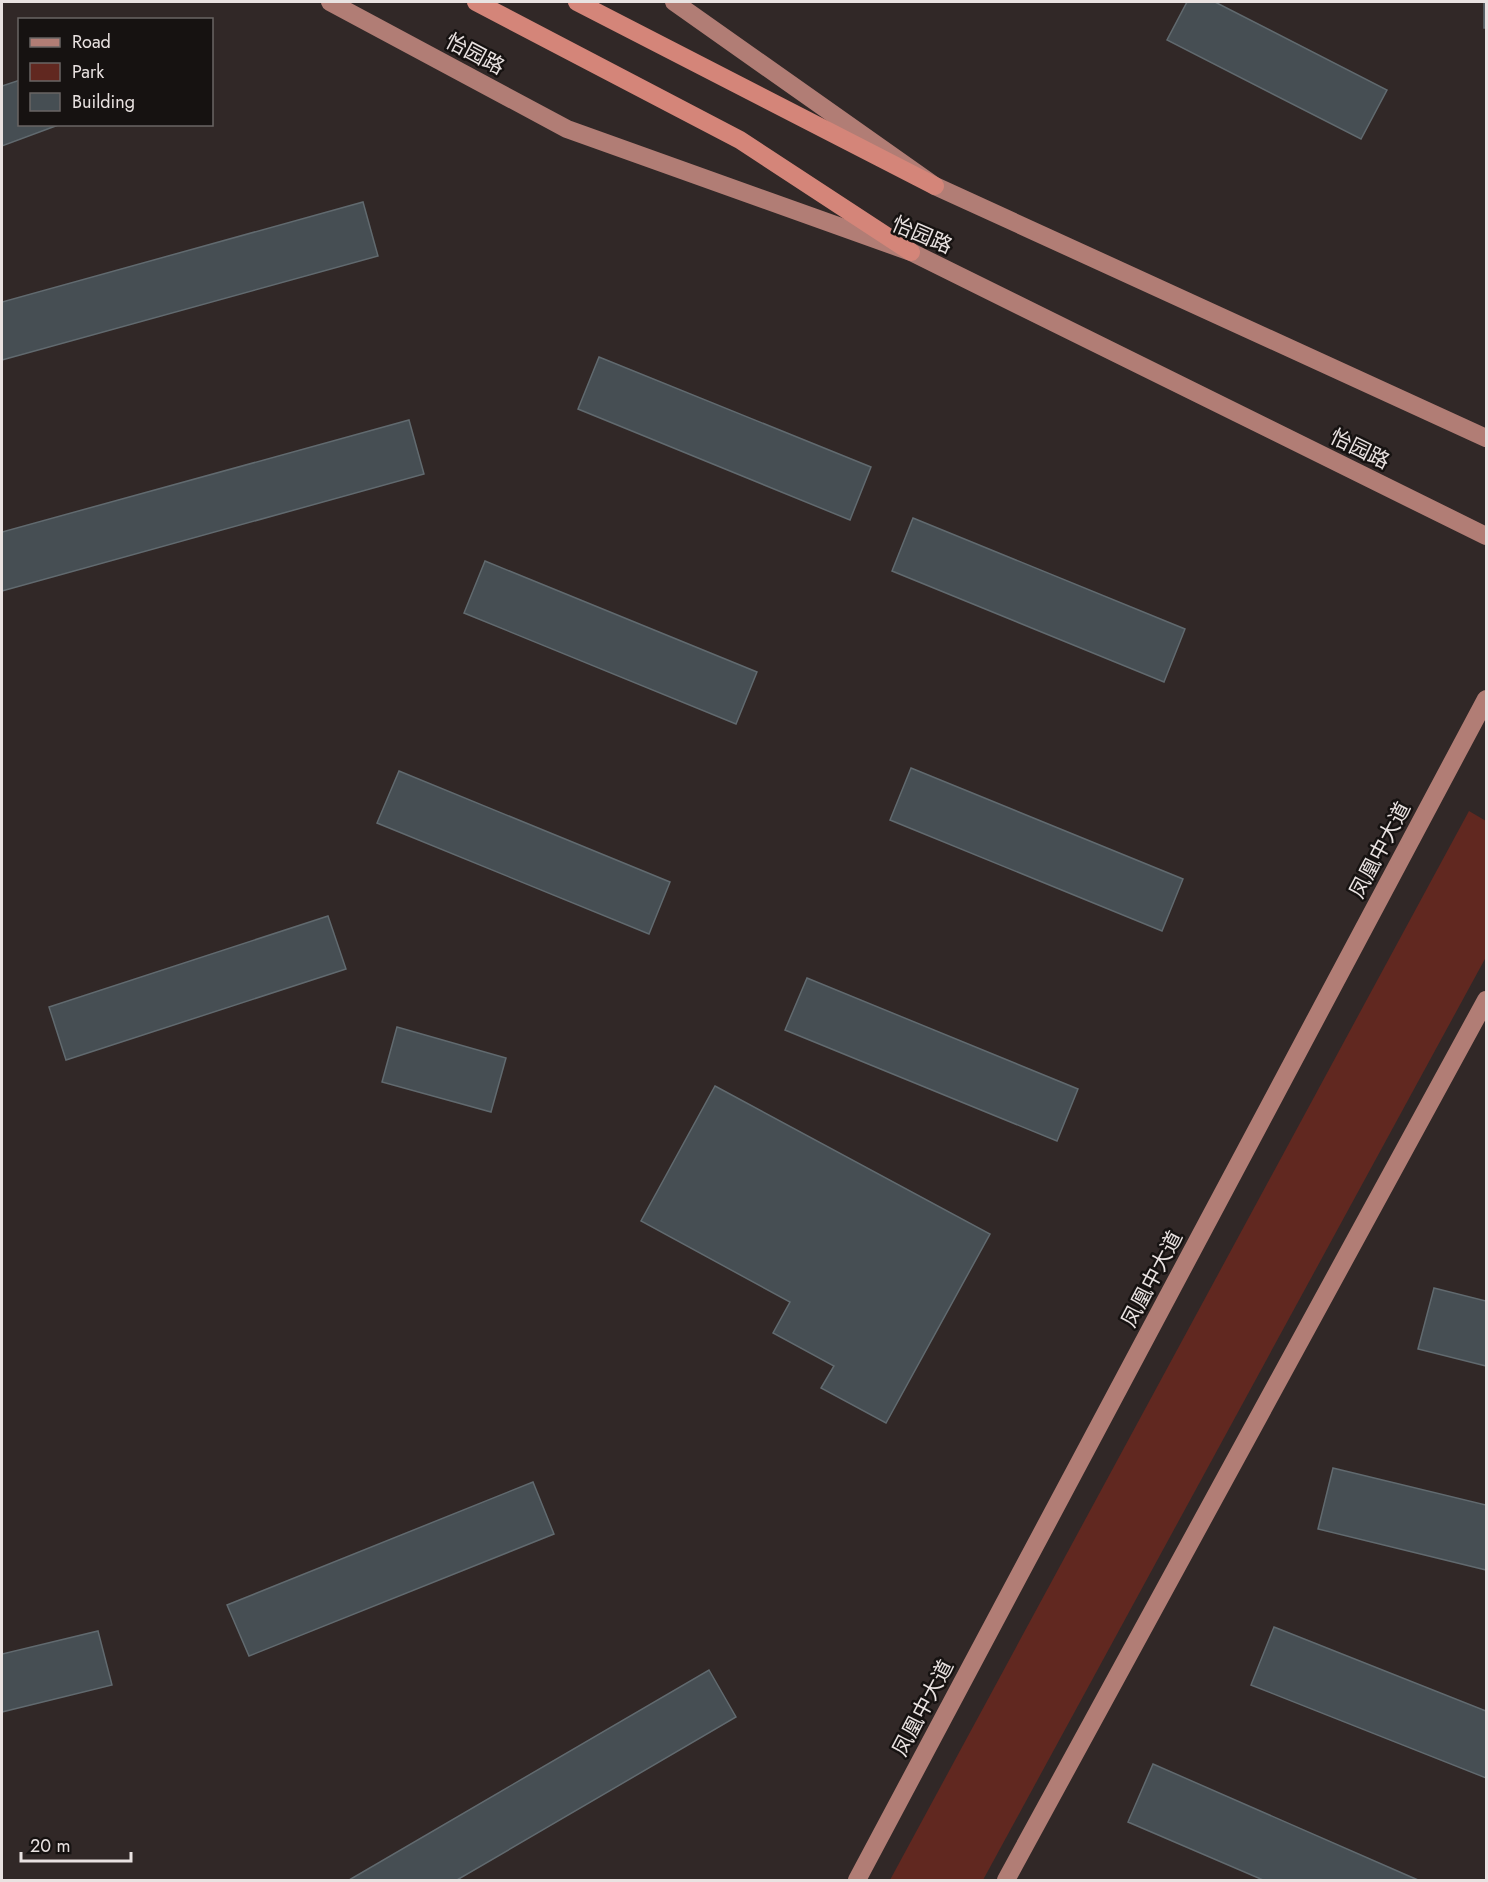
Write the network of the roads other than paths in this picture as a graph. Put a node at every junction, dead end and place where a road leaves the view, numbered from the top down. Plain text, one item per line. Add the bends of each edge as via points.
1 (330, 2) edge
2 (476, 2) edge
3 (577, 2) edge
4 (674, 2) edge
5 (935, 186) junction
6 (911, 252) junction
7 (1486, 438) edge
8 (1486, 536) edge
9 (1486, 699) edge
10 (1486, 1000) edge
11 (857, 1881) edge
12 (1006, 1881) edge

1 - 6 main road, 怡园路 via 567,129
2 - 6 highway via 740,140
3 - 5 highway
4 - 5 main road
5 - 7 main road
6 - 8 main road, 怡园路
9 - 11 main road, 凤凰中大道
10 - 12 main road

